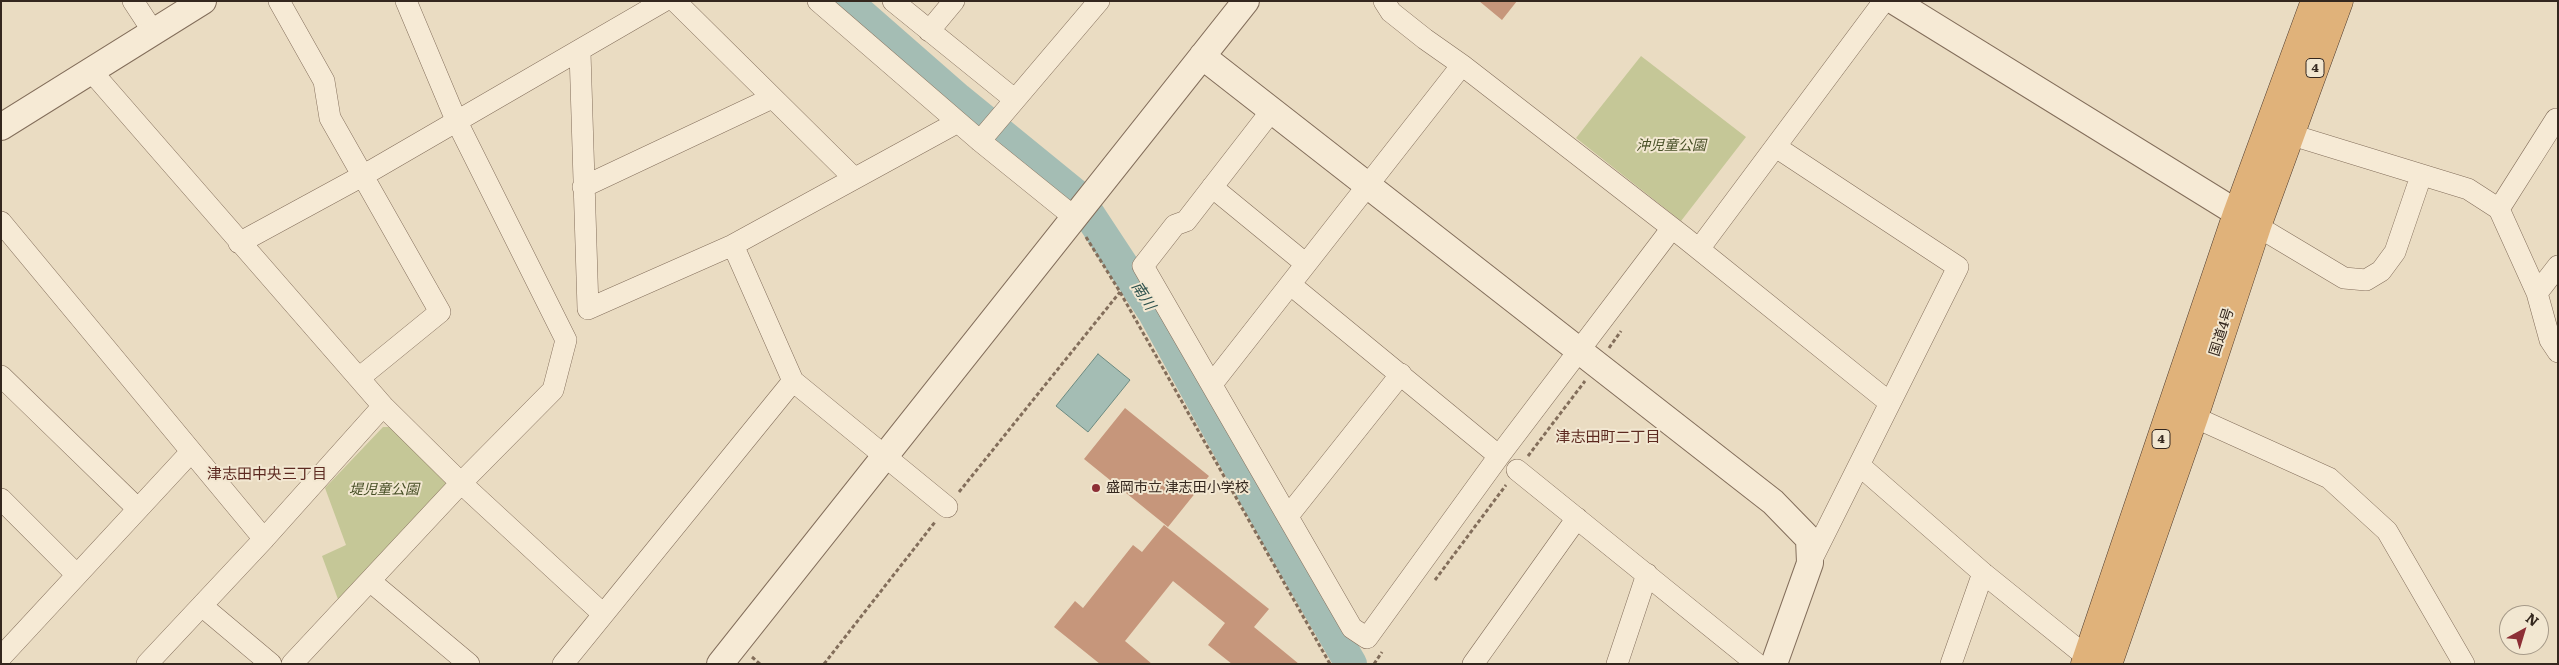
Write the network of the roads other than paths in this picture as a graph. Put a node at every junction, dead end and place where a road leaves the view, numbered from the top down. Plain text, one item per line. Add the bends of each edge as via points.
1 (133, 1) edge
2 (203, 1) edge
3 (279, 1) edge
4 (406, 1) edge
5 (664, 1) edge
6 (675, 1) edge
7 (818, 1) edge
8 (893, 1) edge
9 (954, 1) edge
10 (1099, 1) edge
11 (1246, 1) edge
12 (1384, 1) edge
13 (1884, 1) edge
14 (1894, 1) edge
15 (2315, 1) edge
16 (2339, 1) edge
17 (930, 31) junction
18 (154, 32) junction
19 (580, 52) junction
20 (1202, 56) junction
21 (1462, 65) junction
22 (92, 72) junction
23 (772, 98) junction
24 (1014, 99) junction
25 (1272, 110) junction
26 (456, 120) junction
27 (2556, 120) dead end
28 (958, 122) junction
29 (1, 126) edge
30 (2292, 135) junction
31 (980, 141) junction
32 (1776, 147) junction
33 (364, 175) junction
34 (2422, 176) junction
35 (854, 178) junction
36 (1368, 186) junction
37 (1212, 187) junction
38 (583, 188) junction
39 (2499, 209) junction
40 (1074, 217) junction
41 (2247, 220) junction
42 (1, 222) edge
43 (1672, 228) junction
44 (240, 243) junction
45 (733, 245) junction
46 (1699, 249) junction
47 (1306, 264) junction
48 (2558, 266) edge
49 (1291, 285) junction
50 (2537, 294) junction
51 (2558, 352) edge
52 (1587, 359) junction
53 (1401, 374) junction
54 (1, 376) edge
55 (359, 378) junction
56 (793, 380) junction
57 (1212, 384) junction
58 (1890, 403) junction
59 (383, 406) junction
60 (2194, 417) junction
61 (190, 453) junction
62 (885, 455) junction
63 (1499, 456) junction
64 (1858, 465) junction
65 (1517, 470) road end
66 (462, 483) junction
67 (1, 499) edge
68 (947, 507) road end
69 (138, 509) junction
70 (1288, 516) junction
71 (1577, 518) junction
72 (264, 540) junction
73 (1810, 563) junction
74 (1983, 573) junction
75 (1647, 574) junction
76 (77, 575) junction
77 (370, 581) junction
78 (202, 606) junction
79 (603, 614) junction
80 (1, 657) edge
81 (2093, 661) edge
82 (147, 664) edge
83 (271, 664) edge
84 (292, 664) edge
85 (469, 664) edge
86 (563, 664) edge
87 (720, 664) edge
88 (1473, 664) edge
89 (1616, 664) edge
90 (1757, 664) edge
91 (1774, 664) edge
92 (1951, 664) edge
93 (2464, 664) edge

1 - 18 street
2 - 18 street
3 - 33 street via 324,81 330,118
4 - 26 street
5 - 19 street
6 - 23 street
7 - 28 street
8 - 17 street
9 - 17 street
10 - 24 street
11 - 20 street
12 - 21 street via 1391,12
13 - 32 street
14 - 41 street
15 - 41 highway, 国道4号 / 4
16 - 30 highway, 国道4号 / 4
17 - 24 street
18 - 22 street
19 - 26 street
19 - 38 street
20 - 25 street
20 - 40 street
21 - 36 street
21 - 43 street
22 - 29 street
22 - 44 street
23 - 35 street
23 - 38 street
24 - 31 street
25 - 36 street
25 - 37 street
26 - 33 street
26 - 66 street via 566,340 553,390
27 - 39 street
28 - 31 street
28 - 35 street
30 - 34 street
30 - 41 highway, 国道4号 / 4
31 - 40 street
32 - 46 street
32 - 58 street via 1958,267
33 - 44 street
33 - 55 street via 440,312
34 - 39 street via 2468,189
34 - 41 street via 2395,252 2381,271 2366,280 2344,278
35 - 45 street
36 - 47 street
36 - 52 street
37 - 47 street
37 - 57 street via 1186,221 1175,225 1143,266
38 - 45 street via 588,309
39 - 50 street
40 - 62 street
41 - 60 highway, 国道4号 / 4
41 - 81 highway, 国道4号 / 4
42 - 61 street
43 - 46 street
43 - 52 street
44 - 55 street
45 - 56 street
46 - 58 street
47 - 49 street
48 - 50 street
49 - 53 street
49 - 57 street
50 - 51 street via 2550,340
52 - 63 street
52 - 73 street via 1773,502 1810,539
53 - 63 street
53 - 70 street
54 - 69 street
55 - 59 street
56 - 62 street
56 - 79 street
57 - 70 street
58 - 64 street
59 - 66 street
59 - 72 street
60 - 81 highway, 国道4号 / 4
60 - 93 street via 2329,478 2387,531
61 - 69 street
61 - 72 street
62 - 68 street
62 - 87 street
63 - 70 street via 1367,638 1352,628
64 - 73 street
64 - 74 street
65 - 71 street
66 - 77 street
66 - 79 street
67 - 76 street
69 - 76 street
71 - 75 street
71 - 88 street
72 - 78 street
73 - 91 street
74 - 81 street
74 - 92 street
75 - 89 street
75 - 90 street
76 - 80 street
77 - 84 street
77 - 85 street
78 - 82 street
78 - 83 street
79 - 86 street

